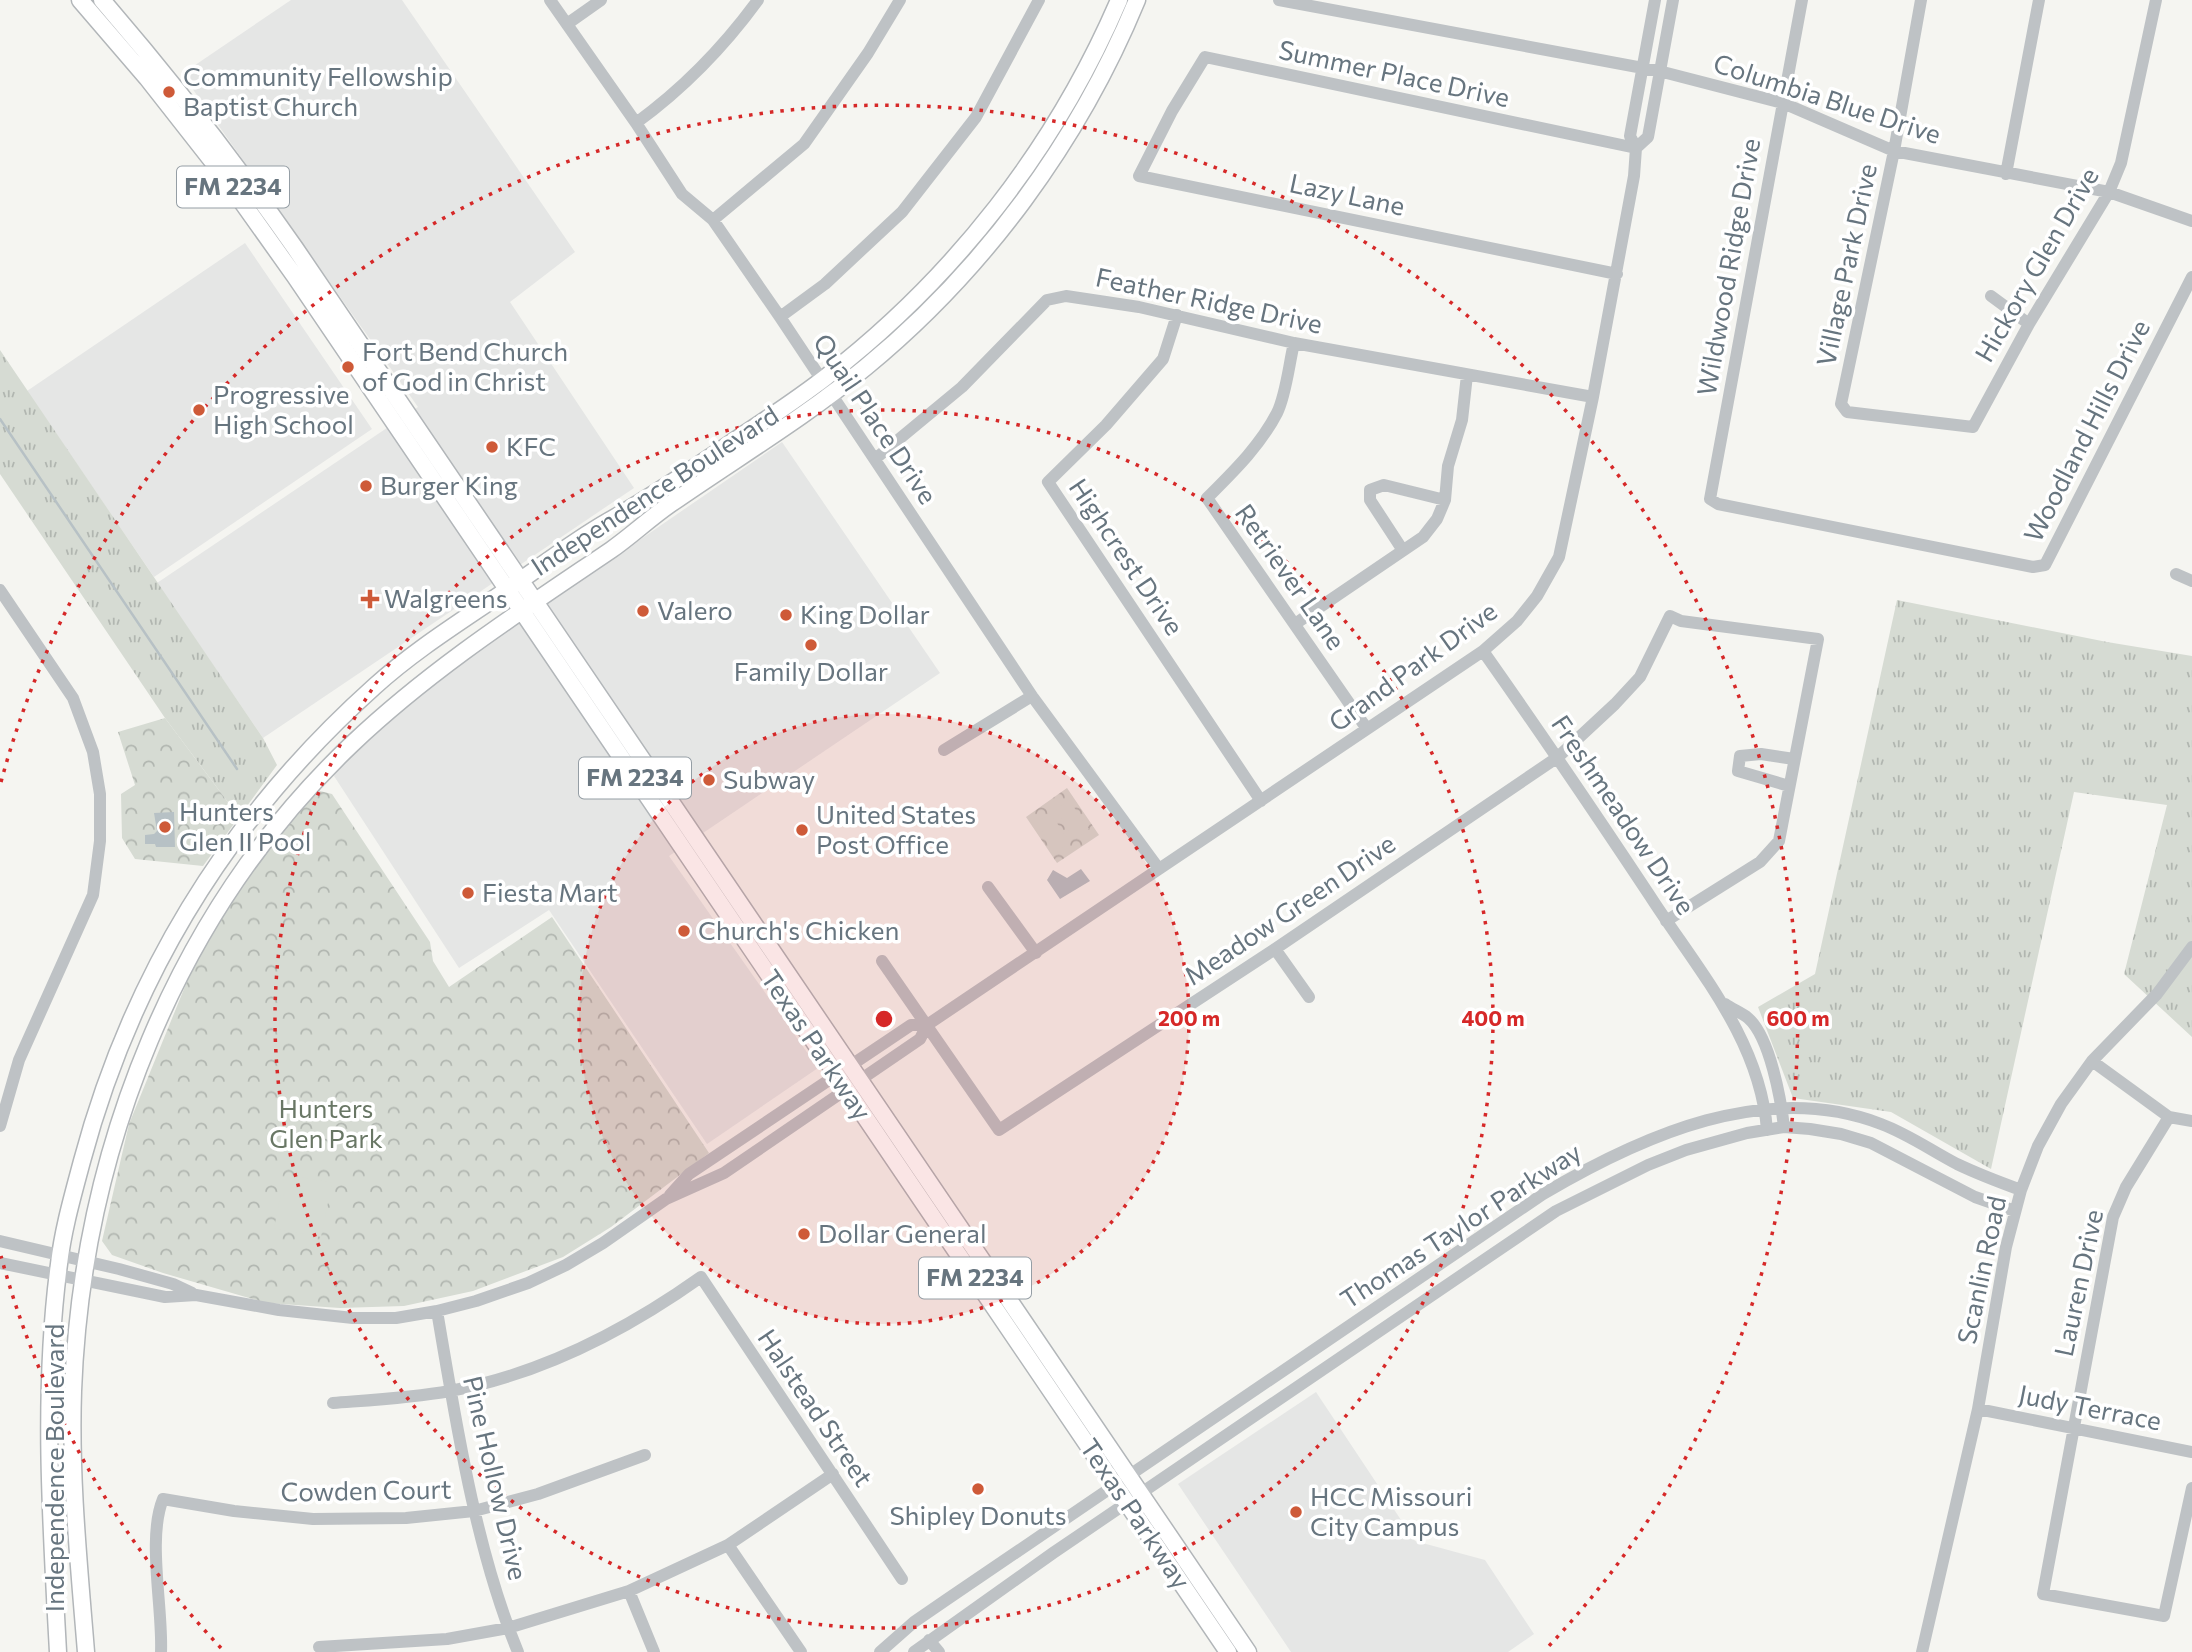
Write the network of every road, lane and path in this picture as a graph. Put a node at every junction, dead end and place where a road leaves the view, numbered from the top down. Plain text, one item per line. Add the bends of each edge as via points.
1 (80, 0) edge
2 (103, 0) edge
3 (550, 0) edge
4 (601, 0) edge
5 (758, 0) edge
6 (900, 0) edge
7 (1039, 0) edge
8 (1119, 0) edge
9 (1137, 0) edge
10 (1279, 0) edge
11 (1655, 0) edge
12 (1673, 0) edge
13 (1802, 0) edge
14 (1921, 0) edge
15 (2039, 0) edge
16 (2156, 0) edge
17 (567, 24) junction
18 (1643, 68) junction
19 (1659, 71) junction
20 (1783, 103) junction
21 (1172, 111) joint
22 (1066, 122) junction
23 (636, 123) junction
24 (1636, 148) junction
25 (1894, 151) junction
26 (2006, 174) junction
27 (2109, 192) junction
28 (713, 220) junction
29 (2192, 221) edge
30 (951, 262) junction
31 (964, 274) junction
32 (1617, 274) junction
33 (2192, 276) edge
34 (1991, 296) dead end
35 (1177, 315) junction
36 (780, 317) junction
37 (2029, 324) junction
38 (1294, 343) junction
39 (344, 348) junction
40 (375, 365) junction
41 (1467, 375) junction
42 (826, 388) junction
43 (1593, 397) junction
44 (1933, 422) joint
45 (875, 459) junction
46 (656, 494) junction
47 (1444, 500) junction
48 (670, 504) junction
49 (1751, 511) joint
50 (1402, 550) junction
51 (2176, 574) dead end
52 (2192, 581) edge
53 (514, 585) junction
54 (0, 590) edge
55 (528, 606) junction
56 (1295, 624) junction
57 (1483, 650) junction
58 (1032, 696) junction
59 (1367, 729) junction
60 (309, 750) junction
61 (944, 750) dead end
62 (1558, 757) junction
63 (1794, 759) junction
64 (325, 771) junction
65 (1789, 786) junction
66 (1261, 801) junction
67 (651, 802) junction
68 (684, 820) junction
69 (1158, 869) junction
70 (988, 887) dead end
71 (727, 914) junction
72 (1666, 921) junction
73 (757, 929) junction
74 (2192, 947) edge
75 (1275, 949) junction
76 (1036, 953) junction
77 (882, 961) dead end
78 (1309, 997) dead end
79 (1724, 1004) junction
80 (131, 1017) junction
81 (927, 1025) junction
82 (154, 1029) junction
83 (2092, 1061) junction
84 (843, 1070) junction
85 (860, 1079) junction
86 (846, 1089) junction
87 (1782, 1107) junction
88 (1763, 1108) junction
89 (2169, 1117) junction
90 (2192, 1121) edge
91 (0, 1126) edge
92 (1784, 1128) junction
93 (1767, 1130) junction
94 (2021, 1190) junction
95 (666, 1199) junction
96 (2015, 1211) junction
97 (0, 1241) edge
98 (977, 1252) junction
99 (60, 1256) junction
100 (963, 1261) junction
101 (85, 1262) junction
102 (0, 1263) edge
103 (57, 1276) junction
104 (82, 1281) junction
105 (196, 1295) junction
106 (437, 1311) junction
107 (1266, 1382) junction
108 (451, 1391) junction
109 (1278, 1400) junction
110 (333, 1403) dead end
111 (1978, 1409) junction
112 (2073, 1429) junction
113 (2192, 1452) edge
114 (645, 1455) dead end
115 (833, 1474) junction
116 (1123, 1481) junction
117 (2192, 1488) edge
118 (1134, 1499) junction
119 (474, 1511) junction
120 (728, 1545) junction
121 (902, 1579) dead end
122 (629, 1591) junction
123 (946, 1600) junction
124 (959, 1618) junction
125 (508, 1628) junction
126 (929, 1640) junction
127 (319, 1647) dead end
128 (58, 1652) edge
129 (86, 1652) edge
130 (161, 1652) edge
131 (519, 1652) edge
132 (654, 1652) edge
133 (801, 1652) edge
134 (880, 1652) edge
135 (914, 1652) edge
136 (939, 1652) edge
137 (1228, 1652) edge
138 (1248, 1652) edge
139 (1922, 1652) edge

1 - 39 main road, Texas Parkway / FM 2234 via 220,171
2 - 40 main road, Texas Parkway / FM 2234 via 240,169
3 - 17 street, Quail Place Drive
4 - 17 street
5 - 23 street via 704,66
6 - 28 street via 804,144
7 - 36 street via 976,117 902,212 825,284
8 - 22 main road, Independence Boulevard
9 - 22 main road, Independence Boulevard via 1103,72
10 - 18 street, Columbia Blue Drive
11 - 18 street, Grand Park Drive
12 - 19 street, Grand Park Drive
13 - 20 street, Wildwood Ridge Drive
14 - 25 street, Village Park Drive
15 - 26 street
16 - 27 street, Hickory Glen Drive via 2120,163
17 - 23 street, Quail Place Drive
18 - 19 street, Columbia Blue Drive
18 - 24 street, Grand Park Drive via 1630,136
19 - 20 street, Columbia Blue Drive
19 - 24 street, Grand Park Drive via 1647,136
20 - 25 street, Columbia Blue Drive
20 - 49 street, Wildwood Ridge Drive via 1710,499
21 - 24 street, Summer Place Drive via 1205,57
21 - 32 street, Lazy Lane via 1139,176
22 - 30 main road, Independence Boulevard
22 - 31 main road, Independence Boulevard via 1047,167
23 - 28 street, Quail Place Drive via 682,194
24 - 32 street, Grand Park Drive
25 - 26 street, Columbia Blue Drive
25 - 44 street, Village Park Drive via 1841,404 1847,412
26 - 27 street, Columbia Blue Drive
27 - 29 street, Columbia Blue Drive
27 - 37 street, Hickory Glen Drive
28 - 36 street, Quail Place Drive
30 - 31 main road
30 - 42 main road, Independence Boulevard
31 - 42 main road, Independence Boulevard via 868,366
32 - 43 street, Grand Park Drive
33 - 49 street, Woodland Hills Drive via 2045,565 2033,567
34 - 37 street
35 - 38 street, Feather Ridge Drive
35 - 45 street, Feather Ridge Drive via 1066,296 1047,300 962,387
35 - 66 street, Highcrest Drive via 1163,359 1048,482
36 - 42 street, Quail Place Drive
37 - 44 street, Hickory Glen Drive via 1973,427
38 - 41 street, Feather Ridge Drive
38 - 56 street, Retriever Lane via 1278,411 1256,446 1207,498
39 - 40 main road via 356,351 365,364
39 - 53 main road, Texas Parkway / FM 2234
40 - 53 main road, Texas Parkway / FM 2234
41 - 43 street, Feather Ridge Drive
41 - 47 street
42 - 45 street, Quail Place Drive
42 - 46 main road, Independence Boulevard
42 - 48 main road, Independence Boulevard
43 - 57 street, Grand Park Drive via 1559,557 1517,621
45 - 58 street, Quail Place Drive
46 - 48 main road
46 - 53 main road, Independence Boulevard
47 - 50 street via 1423,537
47 - 50 street via 1384,485 1370,490 1370,500
48 - 55 main road, Independence Boulevard
50 - 56 street
51 - 52 street
53 - 55 main road, Texas Parkway / FM 2234
53 - 60 main road, Independence Boulevard via 378,682
54 - 91 street via 73,698 93,752 100,794 93,895 19,1060
55 - 64 main road, Independence Boulevard via 423,681
55 - 67 main road, Texas Parkway / FM 2234
55 - 68 main road, Texas Parkway / FM 2234
56 - 59 street, Retriever Lane
57 - 59 street, Grand Park Drive
57 - 62 street, Freshmeadow Drive
58 - 61 street
58 - 69 street, Quail Place Drive
59 - 66 street, Grand Park Drive
60 - 64 main road
60 - 80 main road, Independence Boulevard via 206,880
62 - 63 street, Meadow Green Drive via 1640,677 1670,616 1818,639
62 - 72 street, Freshmeadow Drive
62 - 75 street, Meadow Green Drive
63 - 65 street
63 - 65 street via 1740,756 1738,771
64 - 82 main road, Independence Boulevard via 253,856 190,955
65 - 72 street via 1779,841 1760,862
66 - 69 street, Grand Park Drive
67 - 68 main road via 664,805 671,816
67 - 71 main road, Texas Parkway / FM 2234
68 - 73 main road, Texas Parkway / FM 2234
69 - 76 street, Grand Park Drive
70 - 76 street
71 - 73 main road via 738,915 747,928
71 - 84 main road, Texas Parkway / FM 2234
72 - 79 street, Freshmeadow Drive
73 - 84 main road, Texas Parkway / FM 2234
74 - 83 street, Scanlin Road via 2157,994
75 - 78 street
75 - 81 street, Meadow Green Drive via 999,1130
76 - 81 street, Grand Park Drive
77 - 81 street
79 - 87 street, Freshmeadow Drive via 1749,1019 1764,1042
79 - 88 street, Freshmeadow Drive via 1756,1076
80 - 82 main road
80 - 99 main road, Independence Boulevard via 96,1107
81 - 84 street, Grand Park Drive via 911,1025
81 - 85 street, Grand Park Drive via 920,1039
82 - 101 main road, Independence Boulevard via 111,1149
83 - 89 street
83 - 94 street, Scanlin Road via 2061,1104
84 - 85 main road, Texas Parkway / FM 2234
84 - 86 main road, Texas Parkway / FM 2234
84 - 95 street, Grand Park Drive via 689,1174
85 - 86 street, Grand Park Drive
85 - 98 main road, Texas Parkway / FM 2234
86 - 95 street, Grand Park Drive via 724,1174
86 - 100 main road, Texas Parkway / FM 2234
87 - 88 street, Thomas Taylor Parkway
87 - 92 street, Freshmeadow Drive
87 - 94 street, Thomas Taylor Parkway via 1812,1107 1873,1121
88 - 93 street, Freshmeadow Drive
88 - 107 street, Thomas Taylor Parkway via 1680,1129 1569,1179
89 - 90 street
89 - 112 street, Lauren Drive via 2113,1217
92 - 93 street, Thomas Taylor Parkway
92 - 96 street, Thomas Taylor Parkway via 1841,1134 1871,1143 1975,1197
93 - 109 street, Thomas Taylor Parkway via 1686,1150 1556,1211
94 - 96 street, Scanlin Road
95 - 106 street, Grand Park Drive via 566,1265 528,1283
96 - 111 street, Scanlin Road
97 - 99 street, Grand Park Drive
98 - 100 main road
98 - 116 main road, Texas Parkway / FM 2234
99 - 101 street, Grand Park Drive
99 - 103 main road, Independence Boulevard
100 - 116 main road, Texas Parkway / FM 2234
101 - 104 main road, Independence Boulevard
101 - 105 street, Grand Park Drive via 173,1284
102 - 103 street, Grand Park Drive
103 - 104 street, Grand Park Drive
103 - 128 main road, Independence Boulevard via 50,1489
104 - 105 street, Grand Park Drive via 164,1297
104 - 129 main road, Independence Boulevard via 73,1394 74,1492
105 - 106 street, Grand Park Drive via 353,1318 396,1318
106 - 108 street, Pine Hollow Drive
107 - 109 street
107 - 116 street, Thomas Taylor Parkway
108 - 110 street
108 - 115 street, Halstead Street via 542,1365 596,1342 656,1309 701,1277
108 - 119 street, Pine Hollow Drive
109 - 118 street, Thomas Taylor Parkway
111 - 112 street, Judy Terrace
111 - 139 street, Scanlin Road
112 - 113 street, Judy Terrace
112 - 117 street, Lauren Drive via 2043,1594 2164,1616
114 - 119 street, Cowden Court via 538,1494
115 - 120 street
115 - 121 street, Halstead Street
116 - 118 main road, Texas Parkway / FM 2234
116 - 123 street, Thomas Taylor Parkway
118 - 124 street, Thomas Taylor Parkway
118 - 137 main road, Texas Parkway / FM 2234
118 - 138 main road, Texas Parkway / FM 2234
119 - 125 street, Pine Hollow Drive
119 - 130 street, Cowden Court via 407,1518 313,1519 163,1499 157,1531
120 - 122 street
120 - 133 street
122 - 125 street
122 - 132 street
123 - 124 street
123 - 134 street, Thomas Taylor Parkway
124 - 126 street, Thomas Taylor Parkway
125 - 127 street via 447,1639
125 - 131 street, Pine Hollow Drive
126 - 135 street, Thomas Taylor Parkway
126 - 136 street

